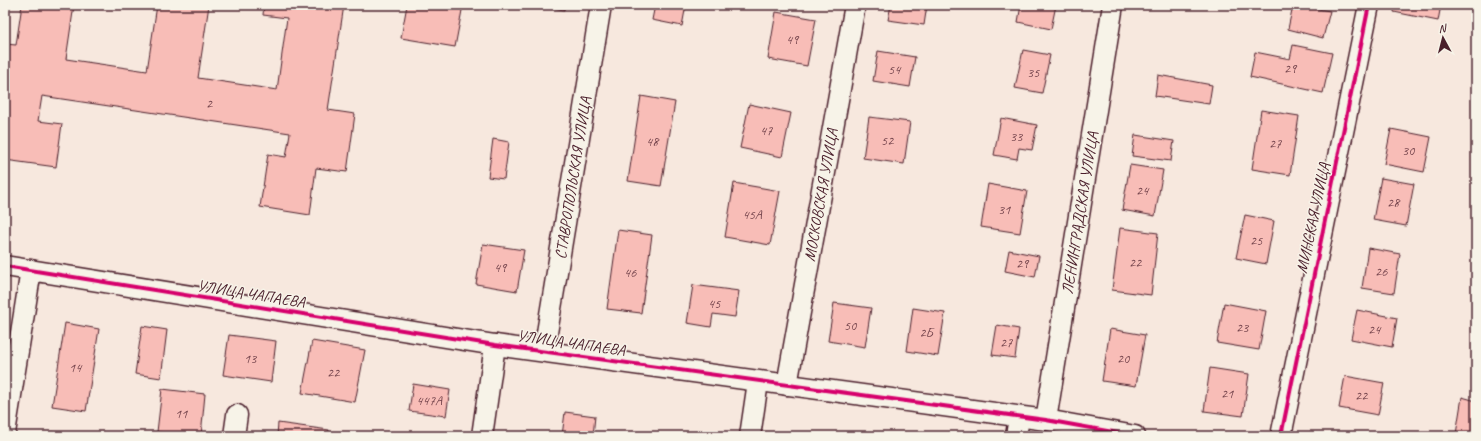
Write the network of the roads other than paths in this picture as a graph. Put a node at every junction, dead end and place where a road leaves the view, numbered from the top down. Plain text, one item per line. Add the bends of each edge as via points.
1 (601, 5) edge
2 (855, 5) edge
3 (1114, 5) edge
4 (1369, 5) edge
5 (5, 266) edge
6 (31, 270) junction
7 (495, 345) junction
8 (544, 351) junction
9 (758, 382) junction
10 (788, 385) junction
11 (237, 415) dead end
12 (1046, 420) junction
13 (1018, 427) edge
14 (5, 433) edge
15 (234, 436) edge
16 (482, 436) edge
17 (750, 436) edge
18 (1135, 436) edge
19 (1281, 436) edge

1 - 8 street, СТАВРОПОЛЬСКАЯ УЛИЦА
2 - 10 street, МОСКОВСКАЯ УЛИЦА
3 - 12 street, ЛЕНИНГРАДСКАЯ УЛИЦА
4 - 19 street, МИНСКАЯ УЛИЦА
5 - 6 street, УЛИЦА ЧАПАЕВА
6 - 7 street, УЛИЦА ЧАПАЕВА
6 - 14 street
7 - 8 street, УЛИЦА ЧАПАЕВА
7 - 16 street
8 - 9 street, УЛИЦА ЧАПАЕВА
9 - 10 street, УЛИЦА ЧАПАЕВА
9 - 17 street
10 - 13 street, УЛИЦА ЧАПАЕВА
11 - 15 street
12 - 13 street, УЛИЦА ЧАПАЕВА
12 - 18 street, УЛИЦА ЧАПАЕВА

